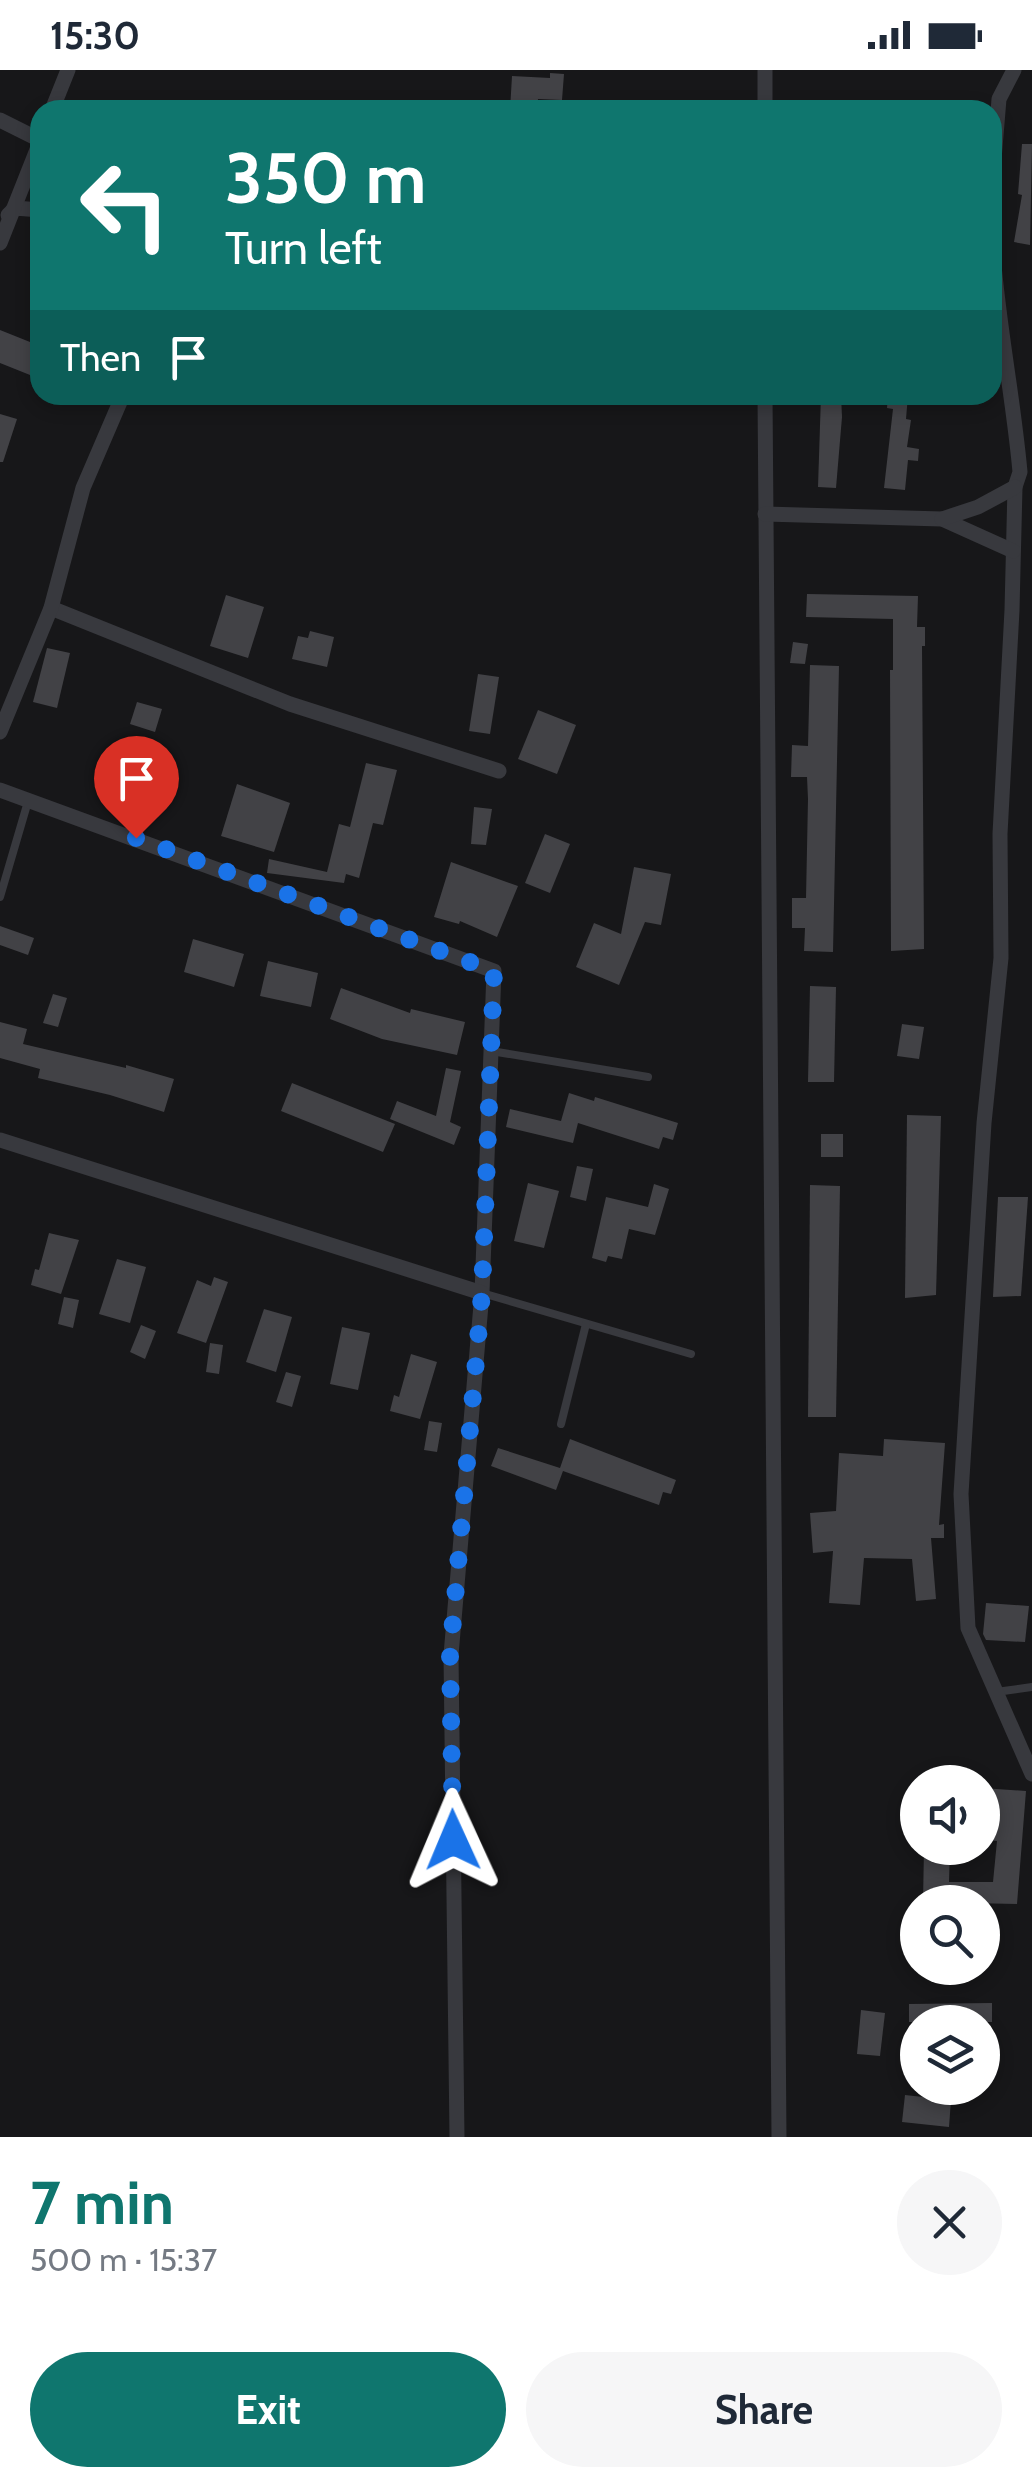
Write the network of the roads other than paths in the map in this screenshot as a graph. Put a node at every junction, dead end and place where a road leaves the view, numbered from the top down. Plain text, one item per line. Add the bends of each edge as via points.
1 (68, 70) edge
2 (764, 70) edge
3 (1014, 70) edge
4 (56, 100) edge
5 (764, 100) edge
6 (1000, 100) edge
7 (0, 120) edge
8 (30, 136) edge
9 (29, 170) joint
10 (30, 173) edge
11 (30, 207) edge
12 (5, 214) edge
13 (0, 242) edge
14 (1002, 332) edge
15 (120, 405) edge
16 (764, 405) edge
17 (1015, 487) junction
18 (765, 514) junction
19 (942, 519) junction
20 (1014, 551) junction
21 (51, 608) junction
22 (0, 732) edge
23 (500, 771) dead end
24 (0, 790) edge
25 (29, 798) junction
26 (0, 896) edge
27 (491, 1051) junction
28 (648, 1077) dead end
29 (0, 1140) edge
30 (482, 1293) junction
31 (586, 1324) junction
32 (691, 1354) dead end
33 (561, 1424) dead end
34 (1032, 1687) edge
35 (996, 1692) junction
36 (1032, 1774) edge
37 (457, 2137) edge
38 (778, 2137) edge

1 - 4 street
2 - 5 street
3 - 6 street
7 - 8 street
9 - 10 street
9 - 12 street
11 - 12 street
12 - 13 street
14 - 17 street via 1020,472
15 - 21 street via 83,488
16 - 18 street
17 - 19 street
17 - 20 street
18 - 19 street
18 - 38 street
19 - 20 street
20 - 35 street via 1000,958 961,1494 968,1628
21 - 22 street
21 - 23 street via 290,704
24 - 25 street
25 - 26 lane
25 - 27 street via 494,971
27 - 28 lane
27 - 30 street
29 - 30 street
30 - 31 lane
30 - 37 street via 450,1655
31 - 32 lane
31 - 33 lane
34 - 35 lane
35 - 36 street

